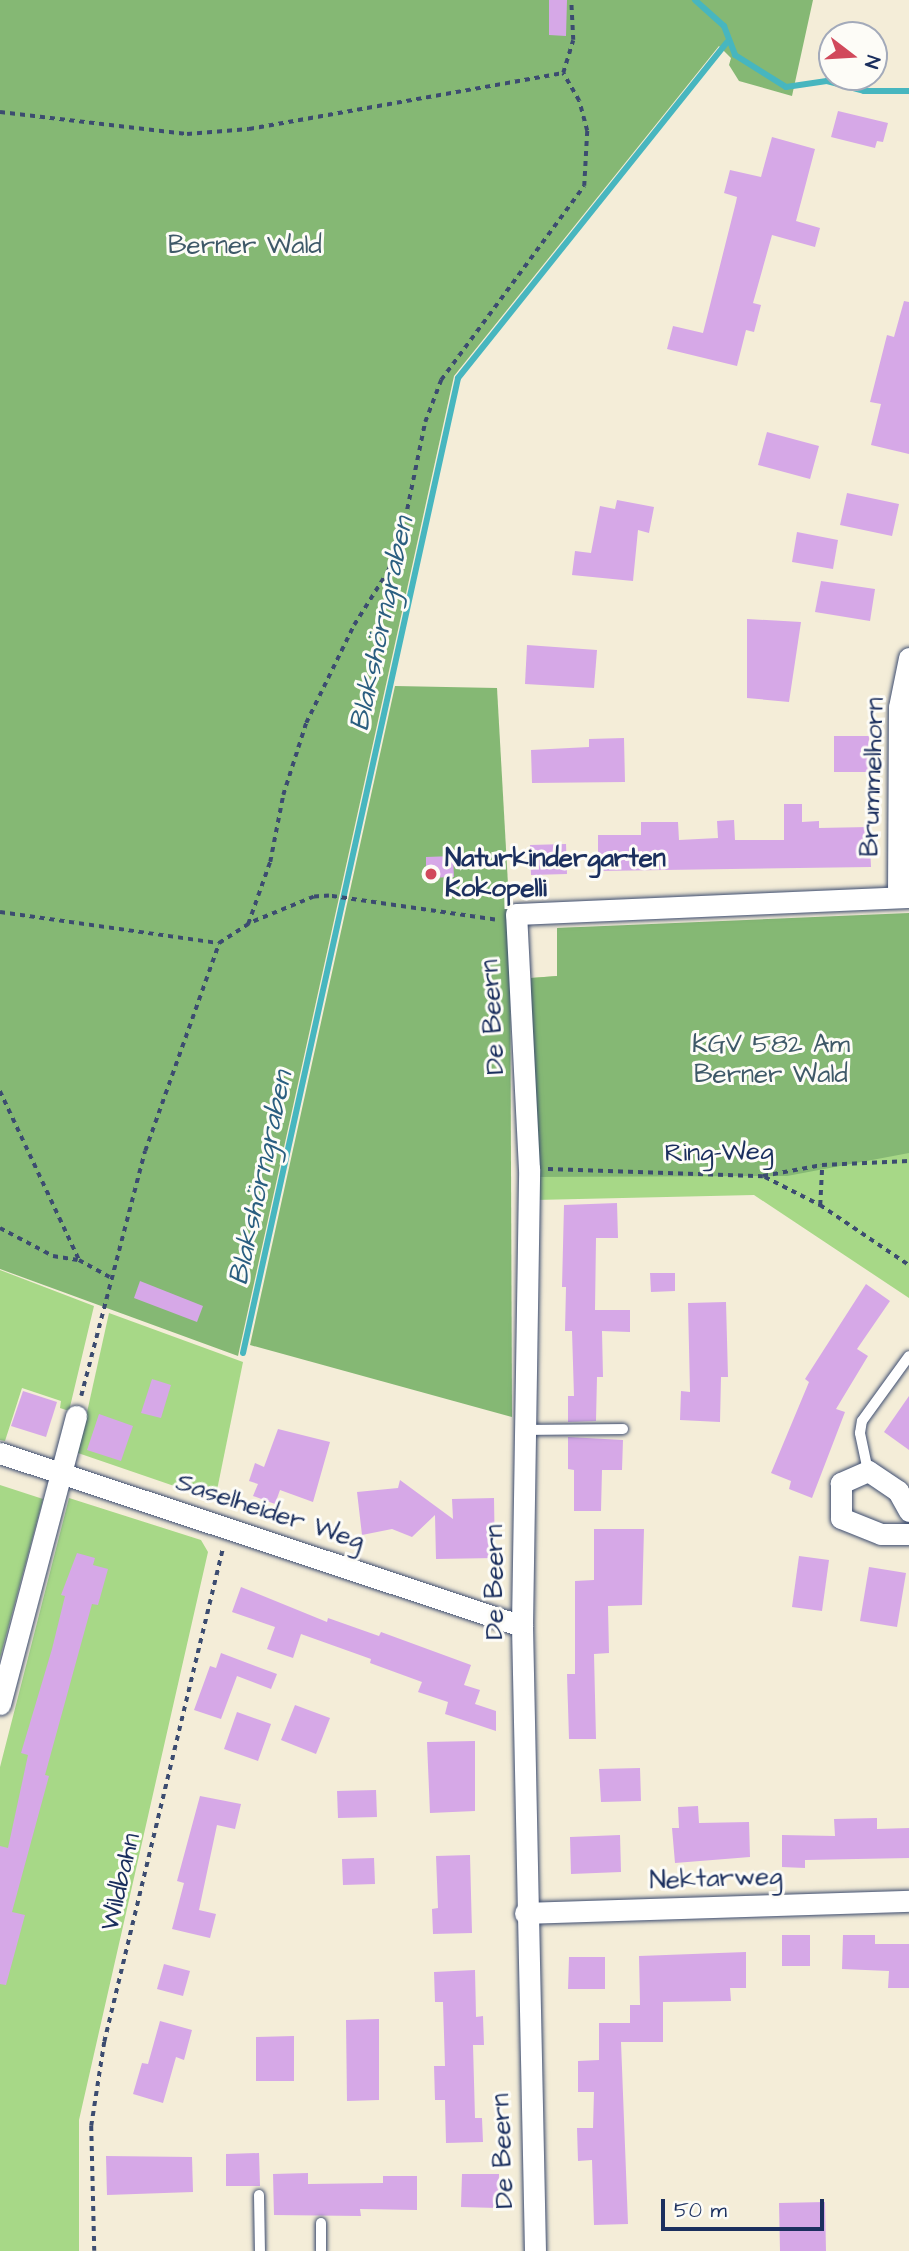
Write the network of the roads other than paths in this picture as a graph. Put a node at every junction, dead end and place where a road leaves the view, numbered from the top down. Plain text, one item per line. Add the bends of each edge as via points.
1 (909, 658) edge
2 (904, 897) edge
3 (909, 1356) edge
4 (76, 1416) road end
5 (623, 1429) dead end
6 (525, 1430) junction
7 (0, 1453) edge
8 (868, 1471) junction
9 (59, 1473) junction
10 (909, 1511) edge
11 (909, 1534) edge
12 (522, 1626) junction
13 (0, 1703) edge
14 (909, 1901) edge
15 (525, 1913) junction
16 (259, 2194) dead end
17 (321, 2223) dead end
18 (260, 2251) edge
19 (321, 2251) edge
20 (535, 2251) edge

1 - 2 street, Brummelhorn via 899,706
2 - 6 street, De Beern via 509,918 529,1169
3 - 8 lane via 862,1421
4 - 9 street
5 - 6 lane
6 - 12 street, De Beern
7 - 9 street, Saselheider Weg
8 - 10 street via 898,1491
8 - 11 street via 841,1483 842,1518 881,1534
9 - 12 street, Saselheider Weg
9 - 13 street
12 - 15 street, De Beern
14 - 15 street, Nektarweg
15 - 20 street, De Beern
16 - 18 lane
17 - 19 lane

